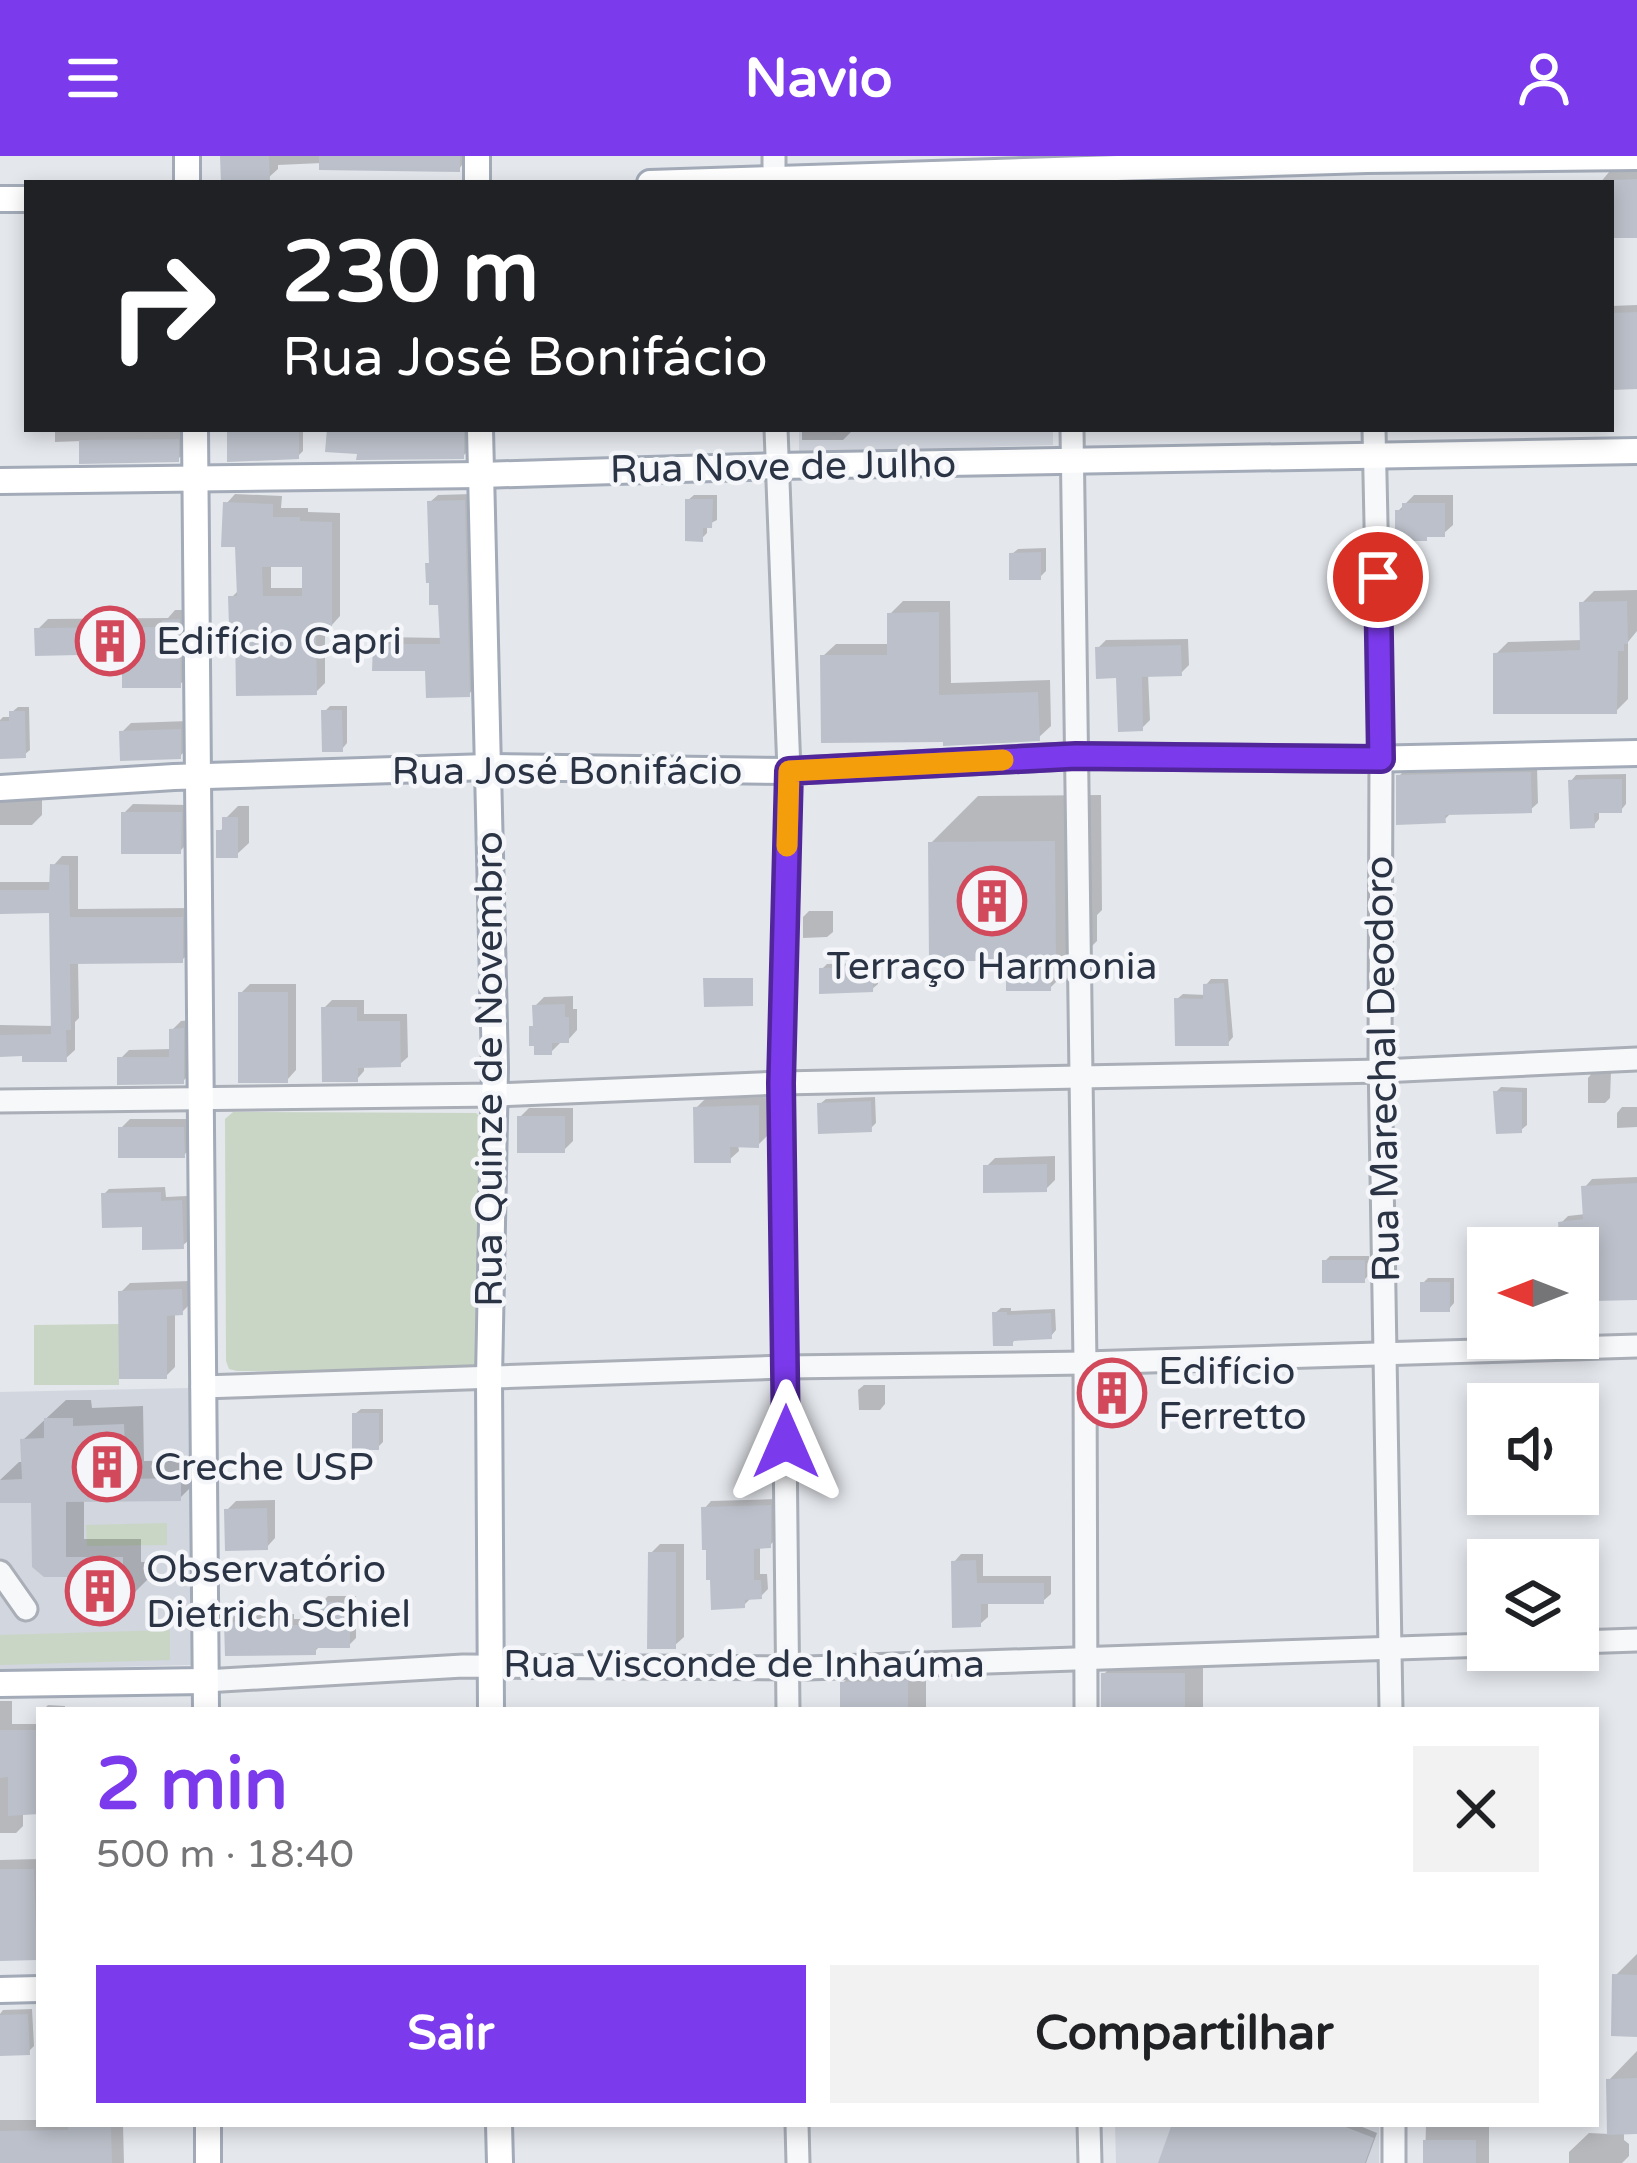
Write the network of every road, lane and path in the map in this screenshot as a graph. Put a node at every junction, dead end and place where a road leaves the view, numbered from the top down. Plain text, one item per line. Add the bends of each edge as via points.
1 (1637, 157) edge
2 (1368, 166) edge
3 (1070, 169) edge
4 (774, 172) edge
5 (684, 180) edge
6 (195, 432) edge
7 (480, 432) edge
8 (776, 432) edge
9 (1072, 432) edge
10 (1374, 432) edge
11 (1637, 451) edge
12 (1374, 458) junction
13 (1073, 461) junction
14 (777, 466) junction
15 (481, 475) junction
16 (197, 479) junction
17 (0, 481) edge
18 (1637, 753) edge
19 (1076, 756) junction
20 (1381, 759) junction
21 (488, 767) junction
22 (789, 771) junction
23 (200, 776) junction
24 (0, 788) edge
25 (1637, 1059) edge
26 (1381, 1071) junction
27 (1080, 1078) junction
28 (781, 1083) junction
29 (495, 1095) junction
30 (0, 1101) edge
31 (200, 1101) junction
32 (1637, 1346) edge
33 (1387, 1352) junction
34 (1084, 1363) junction
35 (785, 1367) junction
36 (489, 1378) junction
37 (202, 1387) junction
38 (0, 1572) edge
39 (26, 1609) dead end
40 (1637, 1640) edge
41 (1599, 1641) edge
42 (1467, 1646) edge
43 (1390, 1648) junction
44 (1085, 1660) junction
45 (490, 1666) junction
46 (787, 1667) junction
47 (206, 1681) junction
48 (0, 1684) edge
49 (206, 1707) edge
50 (491, 1707) edge
51 (788, 1707) edge
52 (1085, 1707) edge
53 (1390, 1707) edge
54 (36, 1988) edge
55 (0, 1990) edge
56 (208, 2127) edge
57 (499, 2127) edge
58 (797, 2127) edge
59 (1089, 2127) edge
60 (1394, 2127) edge
61 (208, 2163) edge
62 (500, 2163) edge
63 (799, 2163) edge
64 (1090, 2163) edge
65 (1394, 2163) edge

1 - 2 main road
2 - 3 main road
3 - 4 main road
4 - 5 main road
6 - 16 main road
7 - 15 main road, Rua Quinze de Novembro
8 - 14 street
9 - 13 street
10 - 12 street, Rua Marechal Deodoro
11 - 12 main road, Rua Nove de Julho
12 - 13 main road, Rua Nove de Julho
12 - 20 street, Rua Marechal Deodoro
13 - 14 main road, Rua Nove de Julho
13 - 19 street
14 - 15 main road, Rua Nove de Julho
14 - 22 street
15 - 16 main road, Rua Nove de Julho
15 - 21 main road, Rua Quinze de Novembro
16 - 17 main road, Rua Nove de Julho
16 - 23 main road
18 - 20 main road, Rua José Bonifácio
19 - 20 main road, Rua José Bonifácio
19 - 22 main road, Rua José Bonifácio
19 - 27 street
20 - 26 street, Rua Marechal Deodoro
21 - 22 main road, Rua José Bonifácio
21 - 23 main road, Rua José Bonifácio
21 - 29 main road, Rua Quinze de Novembro
22 - 28 street
23 - 24 main road, Rua José Bonifácio
23 - 31 main road
25 - 26 street
26 - 27 street
26 - 33 street, Rua Marechal Deodoro
27 - 28 street
27 - 34 street
28 - 29 street
28 - 35 street
29 - 31 street
29 - 36 main road, Rua Quinze de Novembro
30 - 31 street
31 - 37 main road
32 - 33 street
33 - 34 street
33 - 43 street, Rua Marechal Deodoro
34 - 35 street
34 - 44 street
35 - 36 street
35 - 46 street
36 - 37 street
36 - 45 main road, Rua Quinze de Novembro
37 - 47 main road
38 - 39 street
40 - 41 street
42 - 43 street, Rua Visconde de Inhaúma
43 - 44 street, Rua Visconde de Inhaúma
43 - 53 street, Rua Marechal Deodoro
44 - 46 street, Rua Visconde de Inhaúma
44 - 52 street
45 - 46 street, Rua Visconde de Inhaúma
45 - 47 street, Rua Visconde de Inhaúma
45 - 50 main road, Rua Quinze de Novembro
46 - 51 street
47 - 48 main road, Rua Visconde de Inhaúma
47 - 49 main road
54 - 55 main road
56 - 61 main road
57 - 62 main road
58 - 63 street
59 - 64 street
60 - 65 street

